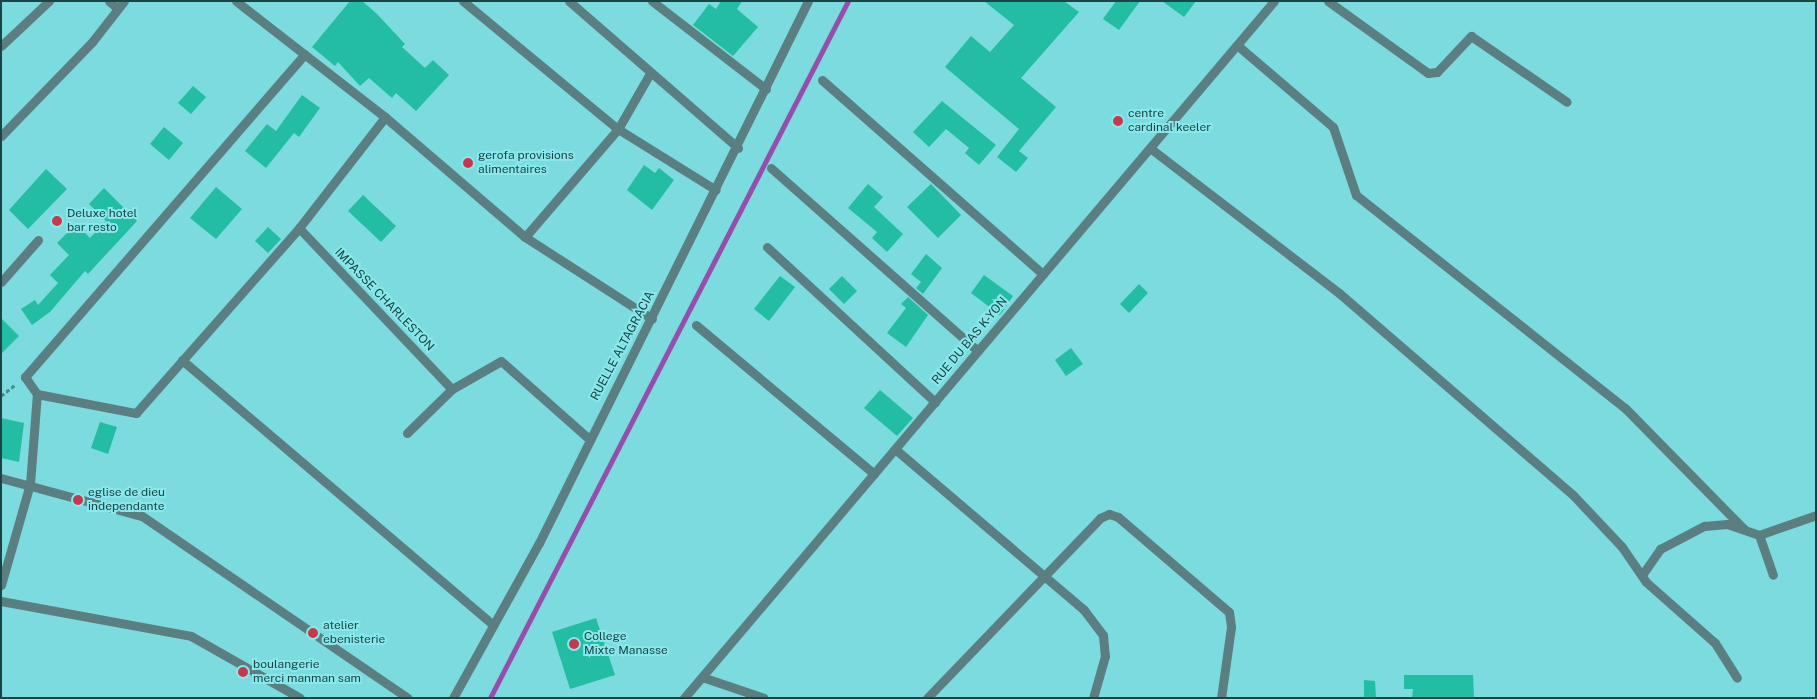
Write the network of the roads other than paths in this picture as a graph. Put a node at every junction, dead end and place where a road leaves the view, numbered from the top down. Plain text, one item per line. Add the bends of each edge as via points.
1 (49, 1) edge
2 (110, 1) edge
3 (236, 1) edge
4 (463, 1) edge
5 (569, 1) edge
6 (652, 1) edge
7 (808, 1) edge
8 (1274, 1) edge
9 (1328, 1) edge
10 (120, 5) edge
11 (1237, 45) junction
12 (1, 46) edge
13 (306, 54) junction
14 (649, 75) junction
15 (822, 80) dead end
16 (766, 89) junction
17 (1567, 102) dead end
18 (385, 117) junction
19 (618, 129) junction
20 (1, 136) edge
21 (738, 148) junction
22 (1150, 148) junction
23 (771, 168) dead end
24 (716, 190) junction
25 (299, 228) junction
26 (525, 237) junction
27 (38, 240) dead end
28 (767, 246) dead end
29 (1043, 274) junction
30 (1, 282) edge
31 (652, 319) junction
32 (696, 325) dead end
33 (978, 351) junction
34 (182, 360) junction
35 (452, 389) junction
36 (37, 394) junction
37 (935, 402) junction
38 (407, 433) dead end
39 (588, 438) junction
40 (895, 449) junction
41 (874, 474) junction
42 (1, 478) edge
43 (30, 484) junction
44 (1816, 515) edge
45 (1745, 530) junction
46 (1759, 535) junction
47 (1773, 575) dead end
48 (1046, 576) junction
49 (1642, 576) junction
50 (1, 584) edge
51 (1, 601) edge
52 (494, 625) junction
53 (702, 677) junction
54 (1737, 678) dead end
55 (300, 698) edge
56 (408, 698) edge
57 (453, 698) edge
58 (684, 698) edge
59 (764, 698) edge
60 (927, 698) edge
61 (1092, 698) edge
62 (1221, 698) edge

1 - 12 street
2 - 10 street
3 - 13 street
4 - 19 street
5 - 14 street
6 - 16 street
7 - 16 street, RUELLE ALTAGRACIA
8 - 11 street, RUE DU BAS K-YON
9 - 17 street via 1428,73 1437,72 1471,36
10 - 20 street via 92,42
11 - 22 street, RUE DU BAS K-YON
11 - 45 street via 1333,127 1356,195 1625,408
13 - 18 street
13 - 36 street via 25,377
14 - 19 street
14 - 21 street
15 - 29 street
16 - 21 street, RUELLE ALTAGRACIA
18 - 25 street
18 - 26 street
19 - 24 street
19 - 26 street
21 - 24 street, RUELLE ALTAGRACIA
22 - 29 street, RUE DU BAS K-YON
22 - 49 street via 1339,293 1573,495 1612,534
23 - 33 street
24 - 31 street, RUELLE ALTAGRACIA
25 - 34 street
25 - 35 street, IMPASSE CHARLESTON
26 - 31 street
27 - 30 street
28 - 37 street
29 - 33 street, RUE DU BAS K-YON
31 - 39 street, RUELLE ALTAGRACIA
32 - 41 street
33 - 37 street, RUE DU BAS K-YON
34 - 36 street via 136,413
34 - 52 street
35 - 38 street
35 - 39 street via 501,361
36 - 43 street
37 - 40 street, RUE DU BAS K-YON
39 - 52 street, RUELLE ALTAGRACIA
40 - 41 street, RUE DU BAS K-YON
40 - 48 street
41 - 53 street, RUE DU BAS K-YON
42 - 43 street
43 - 50 street
43 - 56 street via 142,516
44 - 46 street
45 - 46 street
45 - 49 street via 1728,524 1704,526 1679,536 1660,549
46 - 47 street
48 - 60 street
48 - 61 street via 1084,610 1103,635 1105,656
48 - 62 street via 1100,518 1118,517 1229,612 1231,627
49 - 54 street via 1715,643
51 - 55 street via 191,636
52 - 57 street, RUELLE ALTAGRACIA
53 - 58 street, RUE DU BAS K-YON
53 - 59 street

